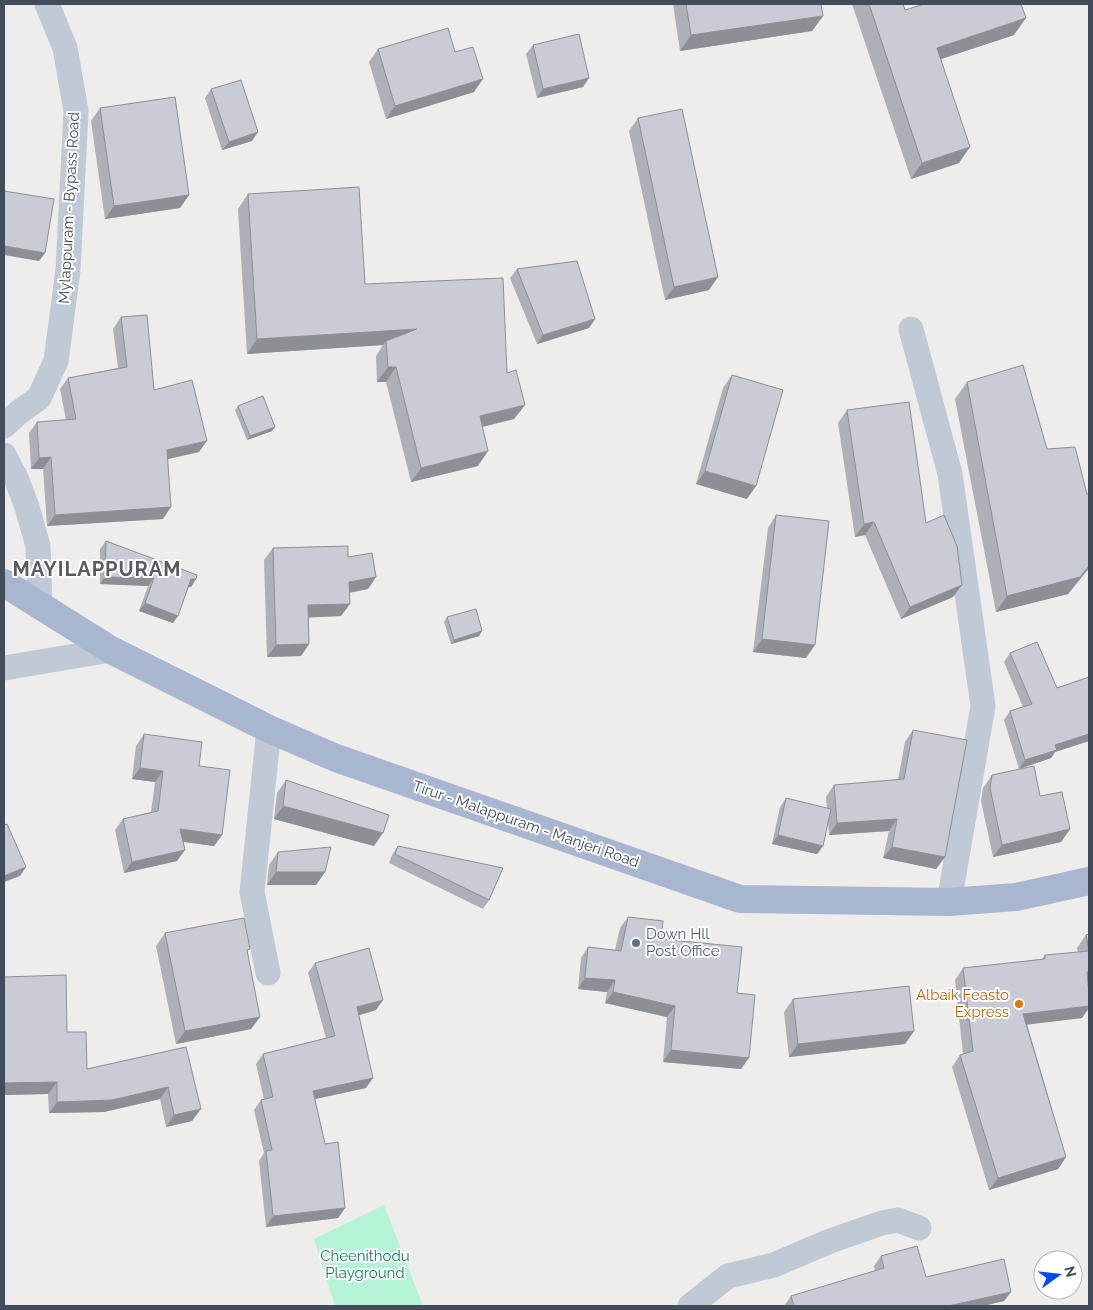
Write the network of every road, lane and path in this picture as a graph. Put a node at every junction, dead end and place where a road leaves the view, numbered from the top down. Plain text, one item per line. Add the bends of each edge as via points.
1 (46, 4) edge
2 (911, 329) dead end
3 (4, 426) edge
4 (4, 455) edge
5 (4, 583) edge
6 (40, 606) junction
7 (111, 650) junction
8 (4, 668) edge
9 (269, 728) junction
10 (1089, 881) edge
11 (948, 902) junction
12 (268, 973) dead end
13 (919, 1228) dead end
14 (690, 1306) edge

1 - 3 street, Mylappuram - Bypass Road via 65,48 76,111 68,270 56,361 39,398
2 - 11 street via 950,474 983,706
4 - 6 street via 27,507 38,546
5 - 6 main road, Tirur - Malappuram - Manjeri Road
6 - 7 main road, Tirur - Malappuram - Manjeri Road
7 - 8 street
7 - 9 main road, Tirur - Malappuram - Manjeri Road
9 - 11 main road, Tirur - Malappuram - Manjeri Road via 336,758 740,899
9 - 12 street via 252,892
10 - 11 main road, Tirur - Malappuram - Manjeri Road via 1016,897
13 - 14 street via 898,1220 830,1241 774,1265 728,1276

